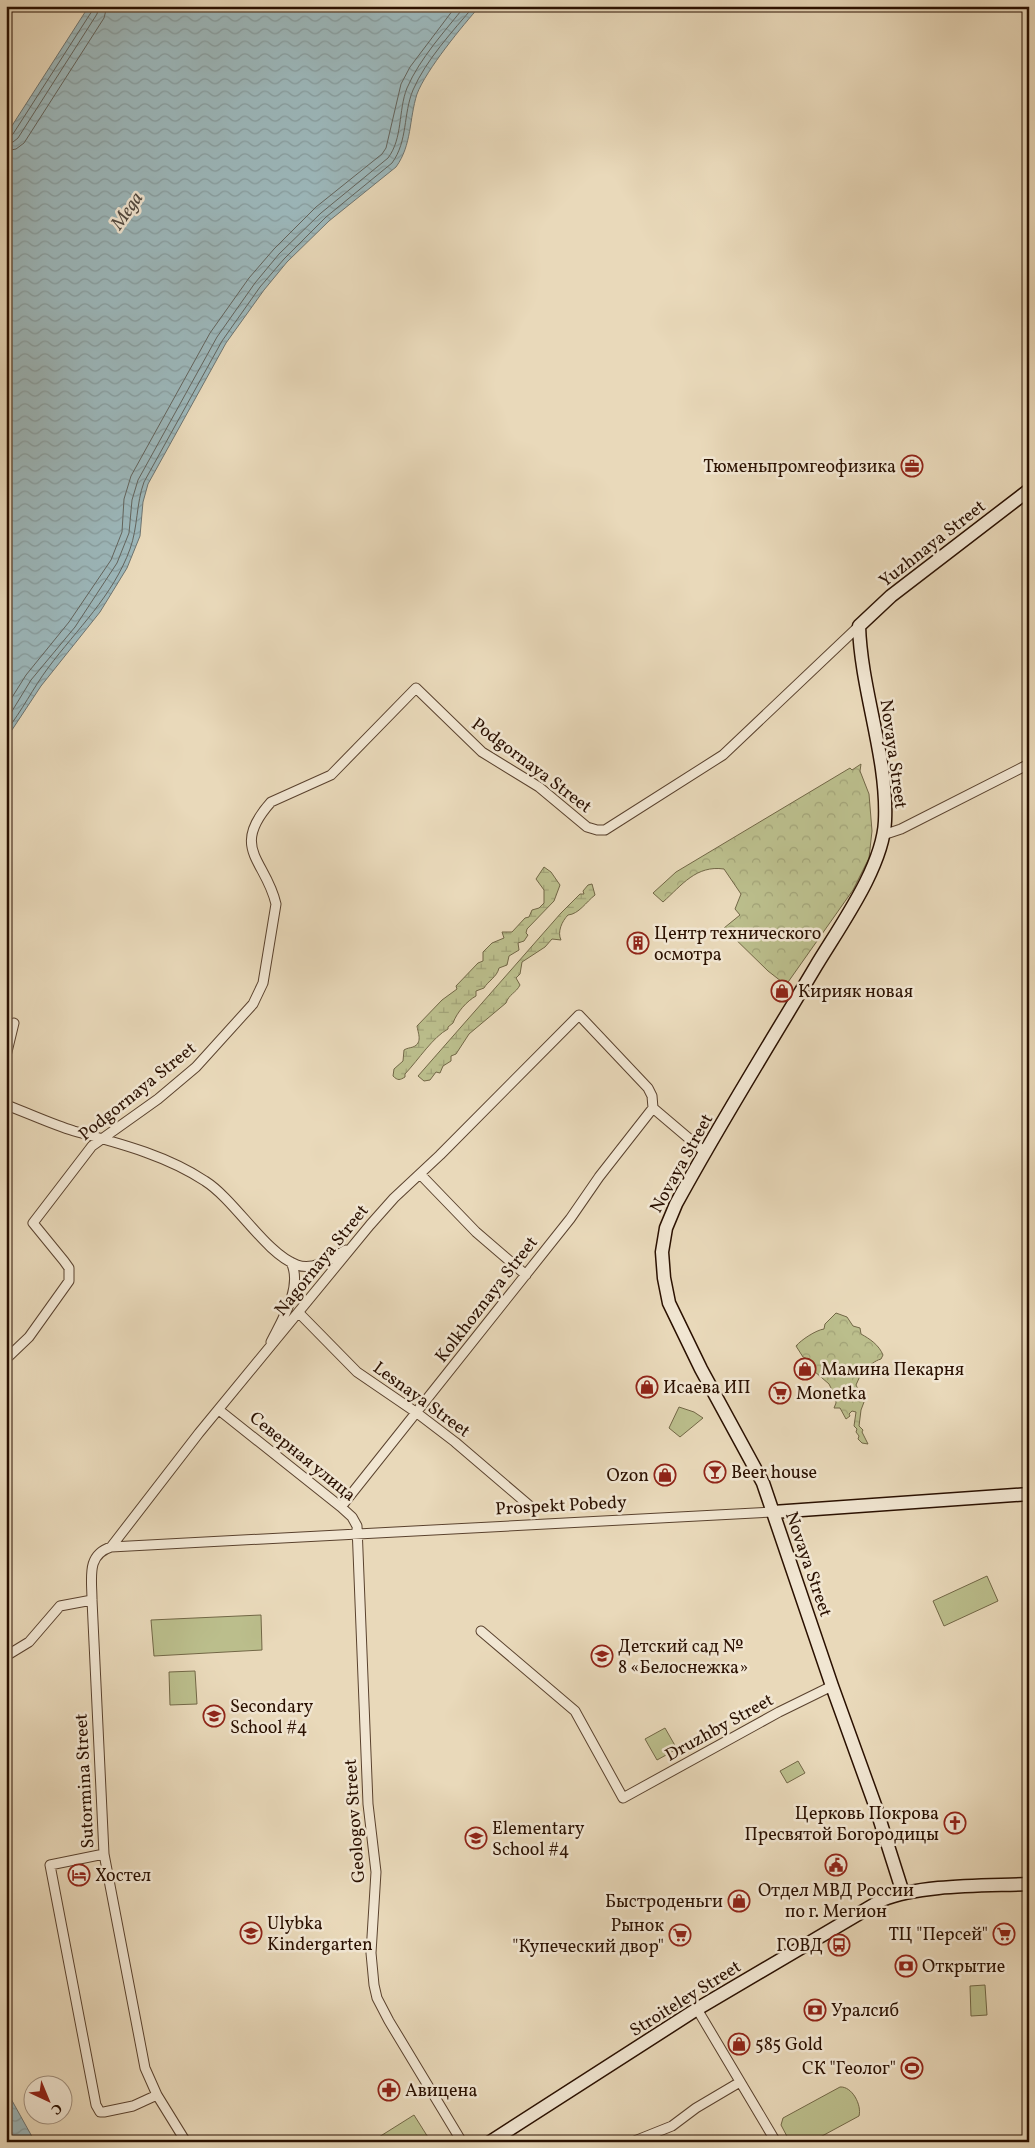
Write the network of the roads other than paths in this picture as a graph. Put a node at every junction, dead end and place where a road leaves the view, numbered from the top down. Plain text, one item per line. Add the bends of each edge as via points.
1 (1029, 490) edge
2 (859, 626) junction
3 (1029, 764) edge
4 (883, 835) junction
5 (14, 1023) dead end
6 (6, 1056) edge
7 (6, 1105) edge
8 (653, 1108) junction
9 (102, 1138) junction
10 (706, 1153) junction
11 (420, 1174) junction
12 (352, 1246) junction
13 (291, 1262) junction
14 (526, 1275) junction
15 (299, 1313) junction
16 (262, 1358) junction
17 (6, 1359) edge
18 (219, 1410) junction
19 (417, 1413) junction
20 (1029, 1494) edge
21 (341, 1507) junction
22 (531, 1507) dead end
23 (774, 1512) junction
24 (358, 1533) junction
25 (111, 1547) junction
26 (97, 1554) joint
27 (92, 1600) junction
28 (481, 1630) dead end
29 (6, 1656) edge
30 (832, 1686) junction
31 (104, 1854) junction
32 (1029, 1884) edge
33 (903, 1893) junction
34 (697, 2009) junction
35 (740, 2082) junction
36 (157, 2095) junction
37 (186, 2142) edge
38 (462, 2142) edge
39 (490, 2142) edge
40 (632, 2142) edge
41 (776, 2142) edge

1 - 2 street, Yuzhnaya Street via 891,596
2 - 4 street, Novaya Street via 861,658 885,806
2 - 9 street, Podgornaya Street via 723,755 605,830 586,827 539,787 482,752 416,688 331,775 277,798 264,810 251,844 276,904 258,998 196,1067 158,1099
3 - 4 street
4 - 10 street, Novaya Street via 873,867
5 - 6 street
7 - 9 street
8 - 10 street
8 - 11 street, Nagornaya Street via 648,1088 580,1015
8 - 14 street, Kolkhoznaya Street
9 - 13 street via 160,1159 206,1181
9 - 17 street, Podgornaya Street via 83,1157 33,1223 69,1268 68,1282 29,1337
10 - 23 street, Novaya Street via 666,1228 662,1252 664,1278 675,1318 751,1458
11 - 12 street, Nagornaya Street
11 - 14 street via 476,1232
12 - 13 street via 318,1265 308,1267
12 - 15 street, Nagornaya Street
13 - 16 street via 295,1276 289,1303
14 - 19 street, Kolkhoznaya Street
15 - 16 street, Nagornaya Street
15 - 19 street, Lesnaya Street via 357,1372
16 - 18 street, Nagornaya Street
18 - 21 street, Северная улица
18 - 25 street, Nagornaya Street
19 - 21 street, Kolkhoznaya Street
19 - 22 street, Lesnaya Street
20 - 23 street, Prospekt Pobedy
21 - 24 street, Северная улица via 355,1521
23 - 24 street, Prospekt Pobedy
23 - 30 street, Novaya Street
24 - 25 street, Prospekt Pobedy
24 - 38 street, Geologov Street via 368,1804 376,1872 371,1952 374,1985 389,2021
25 - 26 street, Prospekt Pobedy
26 - 27 street, Sutormina Street via 92,1566
27 - 29 street via 60,1606 29,1642
27 - 31 street, Sutormina Street
28 - 30 street, Druzhby Street via 576,1711 623,1798
30 - 33 street, Novaya Street
31 - 36 street, Sutormina Street via 145,2068
31 - 36 street via 50,1865 96,2105 100,2112 104,2112 133,2106
32 - 33 street, Stroiteley Street
33 - 34 street, Stroiteley Street via 877,1903
34 - 35 street
34 - 39 street, Stroiteley Street
35 - 40 street via 672,2126
35 - 41 street
36 - 37 street, Sutormina Street

